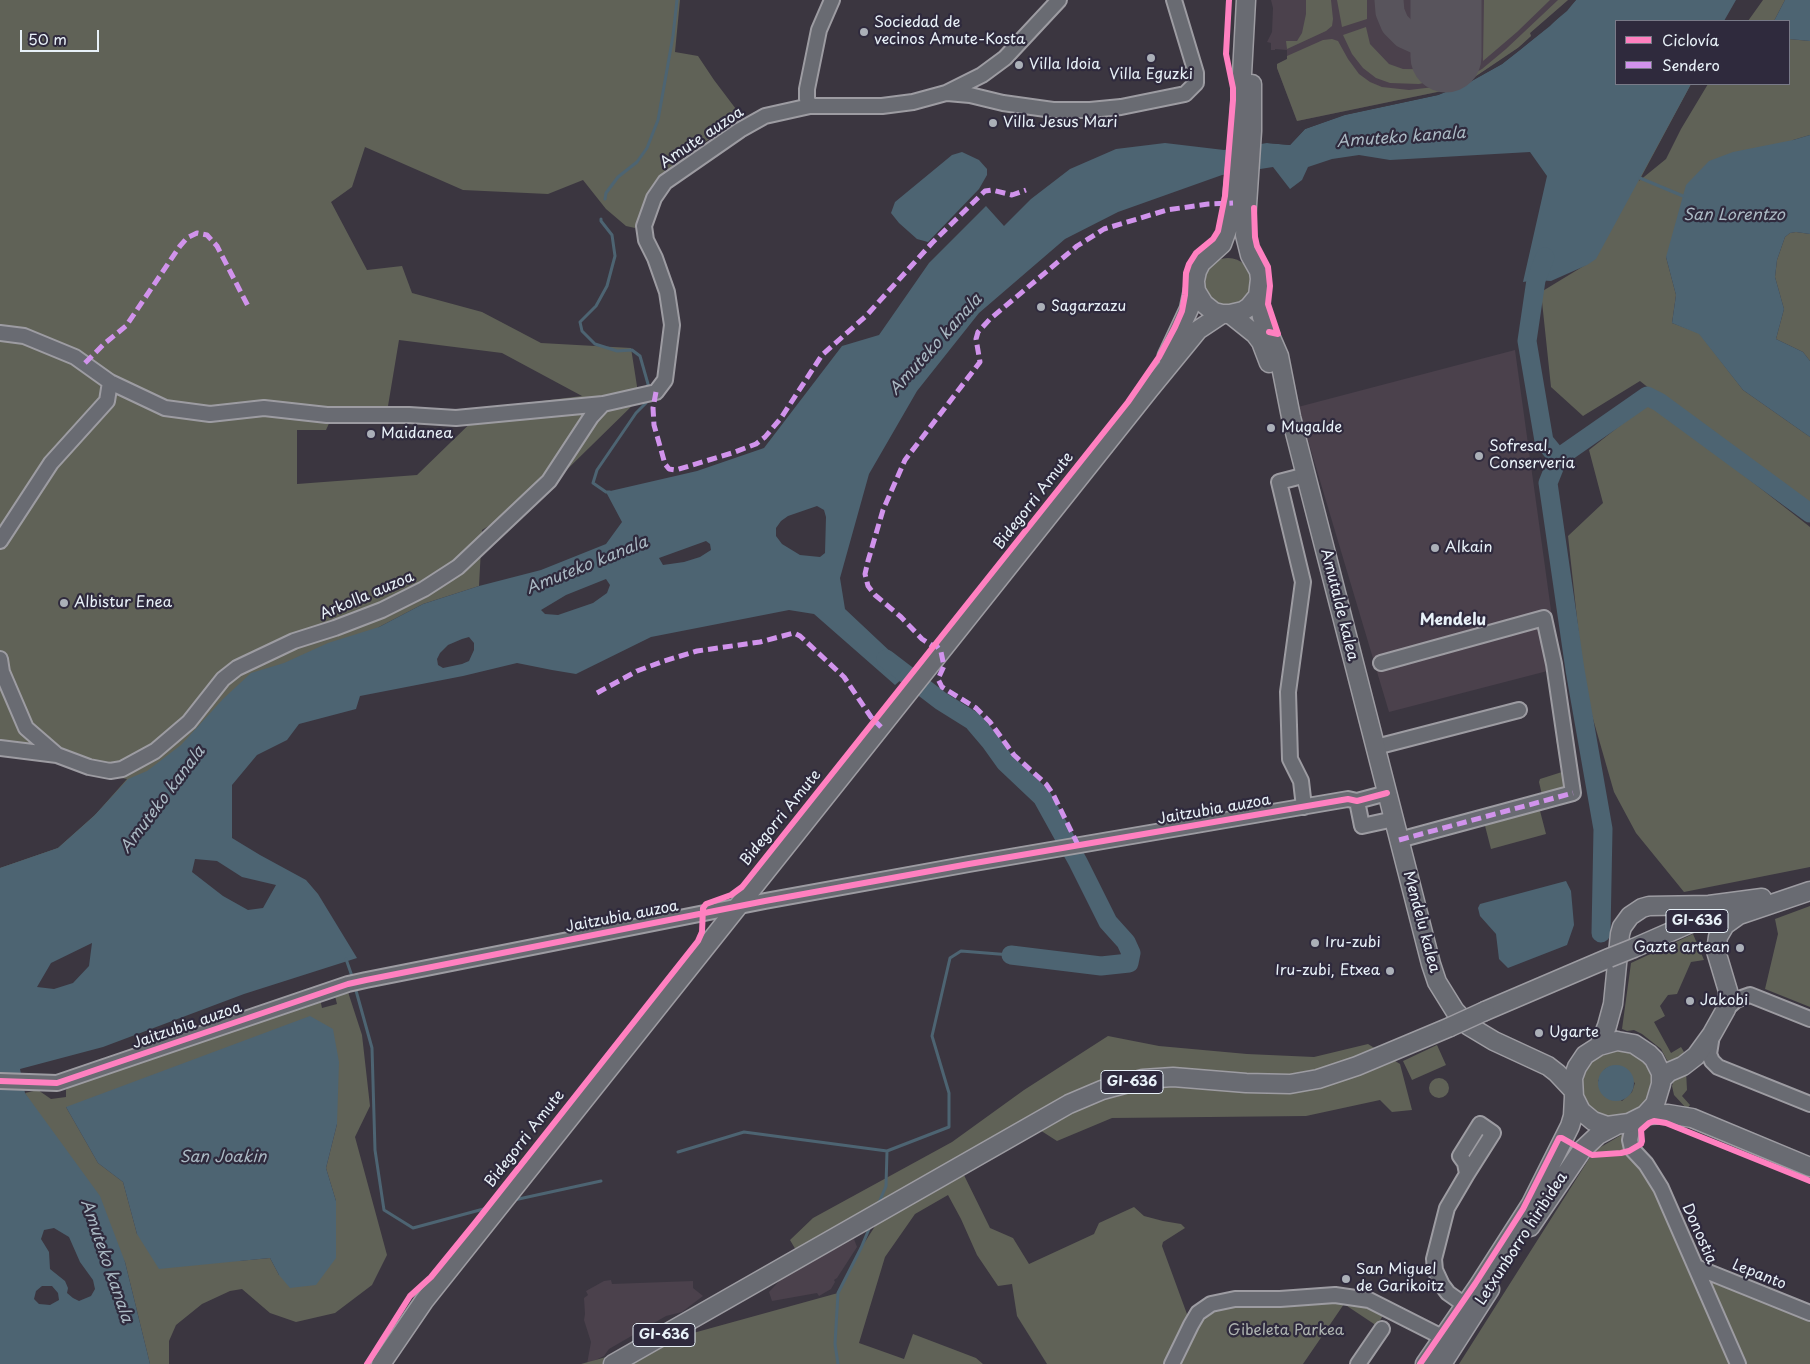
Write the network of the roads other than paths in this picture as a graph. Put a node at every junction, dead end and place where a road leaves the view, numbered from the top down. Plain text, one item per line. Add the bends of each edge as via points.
1 (832, 0) edge
2 (1059, 0) edge
3 (1174, 0) edge
4 (1246, 0) edge
5 (1255, 0) edge
6 (982, 75) junction
7 (946, 93) junction
8 (985, 99) junction
9 (810, 106) junction
10 (1245, 130) junction
11 (1240, 198) junction
12 (1213, 253) junction
13 (1254, 263) junction
14 (1195, 281) junction
15 (1258, 296) junction
16 (1226, 314) junction
17 (0, 333) edge
18 (110, 382) junction
19 (1150, 390) junction
20 (603, 404) junction
21 (1291, 416) junction
22 (1306, 475) junction
23 (0, 541) edge
24 (0, 659) edge
25 (1381, 663) dead end
26 (1519, 710) dead end
27 (1376, 747) junction
28 (0, 748) edge
29 (57, 754) junction
30 (1387, 793) junction
31 (1357, 801) junction
32 (1304, 807) junction
33 (1394, 819) junction
34 (1399, 840) junction
35 (1810, 889) edge
36 (1762, 898) junction
37 (738, 906) junction
38 (1726, 1009) junction
39 (1810, 1019) edge
40 (1712, 1034) junction
41 (1599, 1046) junction
42 (1537, 1061) junction
43 (1580, 1062) junction
44 (0, 1081) edge
45 (1661, 1082) junction
46 (1574, 1093) junction
47 (1810, 1104) edge
48 (1639, 1118) junction
49 (1692, 1118) junction
50 (1615, 1126) junction
51 (1810, 1167) edge
52 (1467, 1174) dead end
53 (1696, 1267) junction
54 (1465, 1305) junction
55 (1810, 1313) edge
56 (1382, 1329) dead end
57 (1442, 1338) junction
58 (381, 1364) edge
59 (613, 1364) edge
60 (1172, 1364) edge
61 (1358, 1364) edge
62 (1425, 1364) edge
63 (1442, 1364) edge
64 (1738, 1364) edge

1 - 9 street via 819,30 808,89
2 - 6 street, Amute auzoa via 1005,58
3 - 8 street, Amute auzoa via 1196,72 1196,83 1185,94 1090,110 1053,110
4 - 10 main road
5 - 10 main road
6 - 7 street, Amute auzoa
6 - 8 street via 977,84
7 - 8 street, Amute auzoa
7 - 9 street, Amute auzoa via 882,106
9 - 20 street, Amute auzoa via 765,116 665,182 654,198 644,226 646,240 667,292 672,325 665,380 656,392
10 - 11 main road
11 - 12 main road via 1222,244
11 - 13 main road via 1245,234
12 - 13 main road via 1236,251
12 - 14 main road via 1202,263
13 - 15 main road via 1260,278
14 - 16 main road via 1196,291 1204,304 1214,312
14 - 19 main road via 1184,322
15 - 16 main road via 1249,307
15 - 21 main road, Amutalde kalea via 1262,318 1279,356
16 - 19 main road via 1198,330
16 - 21 main road, Amutalde kalea via 1248,327 1260,342
17 - 18 street via 24,336 75,356
18 - 20 street via 165,408 210,414 264,408 328,415 456,418
18 - 23 street via 107,401 52,463
19 - 37 main road
20 - 29 street, Arkolla auzoa via 591,416 549,480 458,567 424,589 382,610 294,641 237,668 223,679 189,722 172,737 122,769 110,771 89,767
21 - 22 main road, Amutalde kalea
22 - 27 main road, Amutalde kalea
22 - 32 street via 1279,482 1303,582 1288,692 1290,759 1300,781
24 - 29 street via 2,672 26,728
25 - 34 street via 1544,618 1573,793
26 - 27 street
27 - 30 main road, Amutalde kalea
28 - 29 street
30 - 31 street, Jaitzubia auzoa
30 - 33 main road, Mendelu kalea
31 - 32 street, Jaitzubia auzoa via 1348,799
31 - 33 street via 1362,826
32 - 37 street, Jaitzubia auzoa
33 - 34 main road, Mendelu kalea
34 - 42 main road, Mendelu kalea via 1431,964 1447,1000 1474,1029
35 - 36 main road, GI-636
35 - 38 main road via 1740,915 1722,930 1716,951 1728,991
36 - 41 main road via 1709,905 1649,906 1630,916 1620,934 1613,1004
36 - 59 main road, GI-636, bridge via 1691,923 1318,1080 1290,1084 1174,1077 1143,1079 1102,1090 1062,1108
37 - 44 street, Jaitzubia auzoa via 348,984 66,1080
37 - 58 main road via 424,1301
38 - 39 street via 1736,1000 1750,995
38 - 40 main road
40 - 45 main road via 1696,1056 1669,1072
40 - 47 street via 1709,1054 1715,1064
41 - 43 main road
41 - 45 main road via 1617,1041 1644,1049 1654,1059 1661,1073
42 - 43 main road, Mendelu kalea
42 - 46 main road, Mendelu kalea via 1557,1073
43 - 46 main road via 1574,1073
45 - 48 main road via 1655,1104
45 - 49 main road via 1675,1103
46 - 50 main road via 1587,1116 1600,1124
46 - 54 main road, Letxunborro hiribidea via 1570,1126 1531,1204
48 - 49 main road via 1668,1114
48 - 50 main road
48 - 53 street, Donostia via 1630,1140 1632,1149 1661,1188
49 - 51 main road
50 - 63 main road, Letxunborro hiribidea via 1598,1135 1582,1150
52 - 54 street via 1446,1208 1434,1259 1442,1285
53 - 55 street, Lepanto
53 - 64 street, Donostia
54 - 57 main road, Letxunborro hiribidea
56 - 61 street
57 - 60 street via 1369,1300 1335,1296 1235,1299 1211,1304 1198,1313
57 - 62 main road, Letxunborro hiribidea

